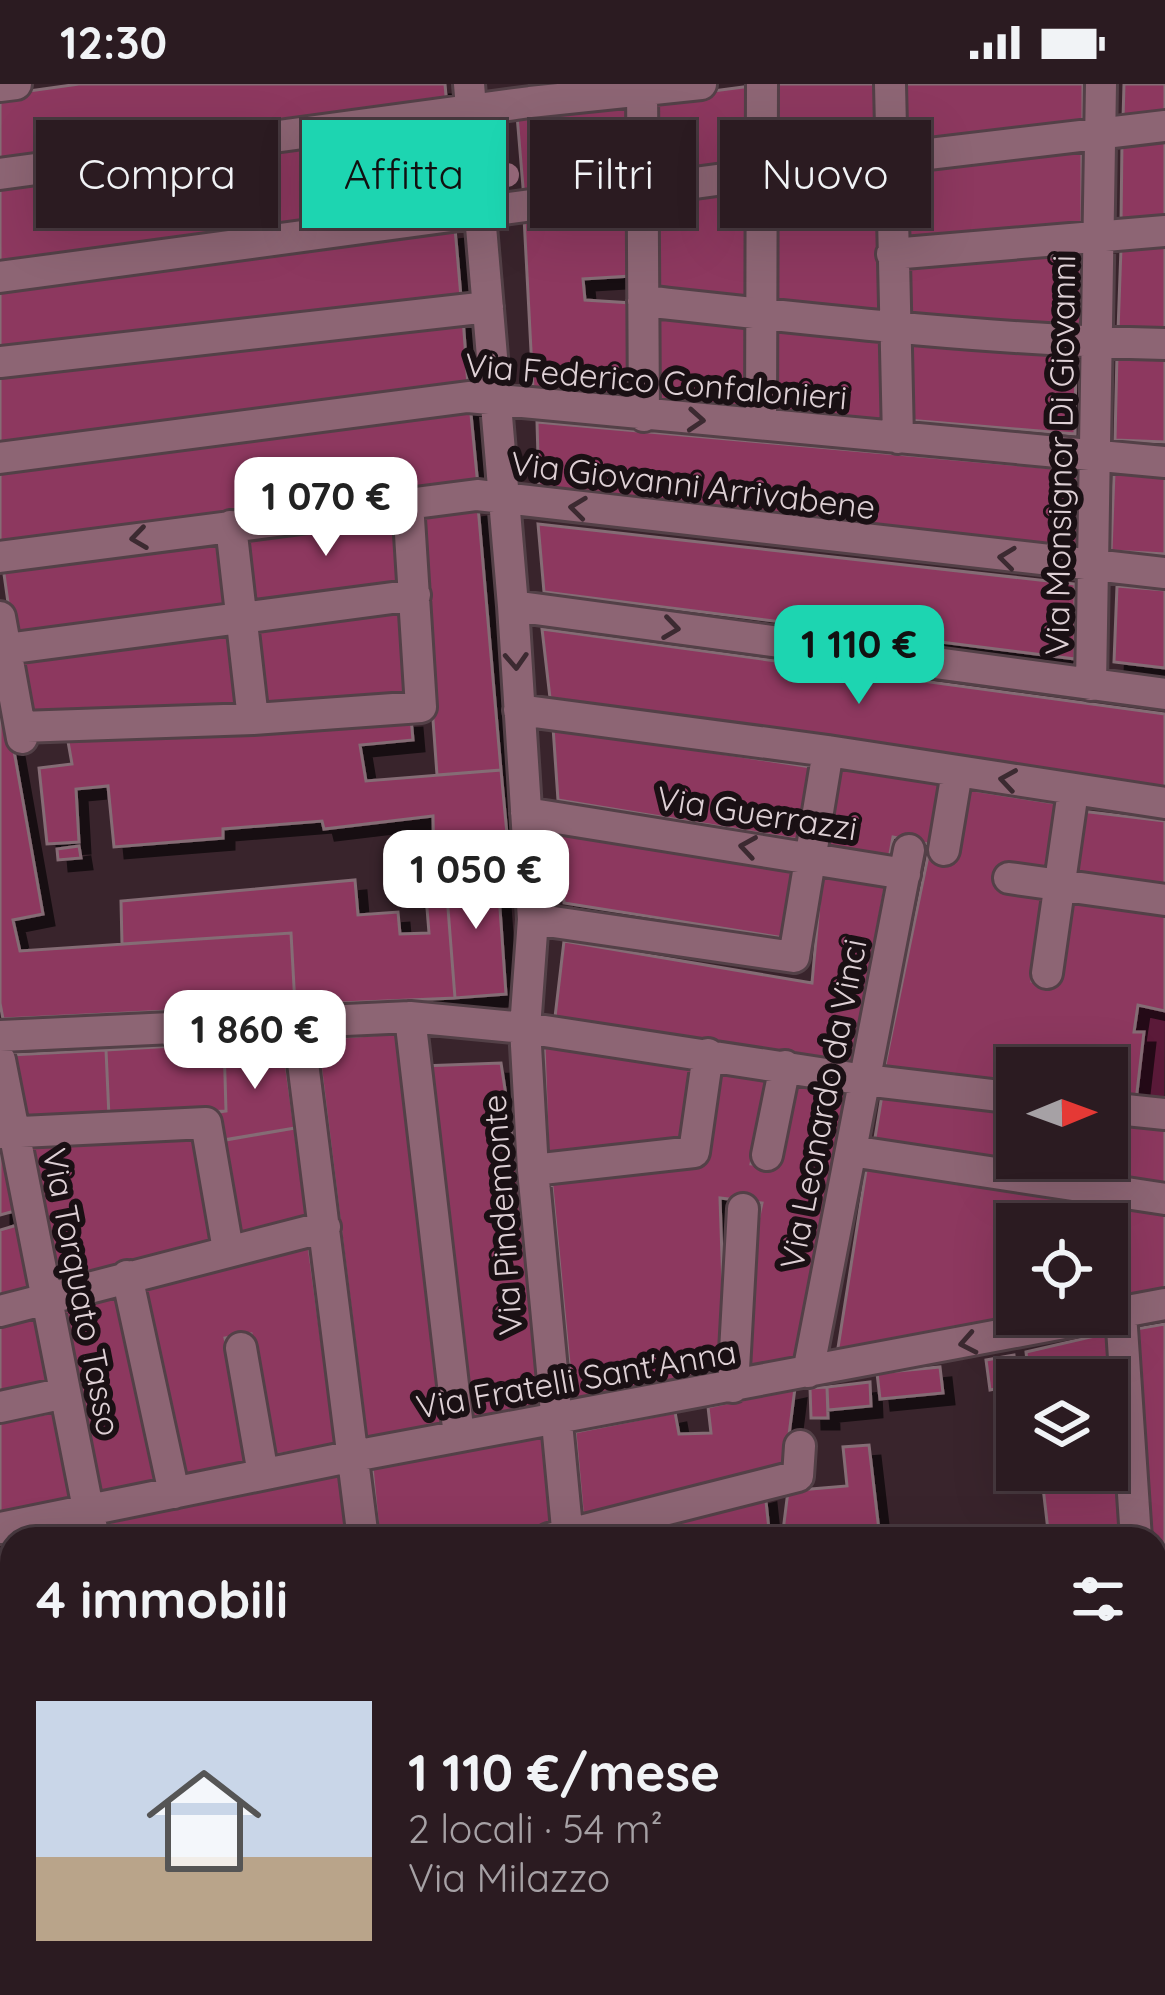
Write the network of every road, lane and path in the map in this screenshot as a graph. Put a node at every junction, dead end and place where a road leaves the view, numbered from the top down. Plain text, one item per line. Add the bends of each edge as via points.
1 (16, 84) edge
2 (701, 84) edge
3 (762, 84) edge
4 (890, 84) edge
5 (1101, 84) edge
6 (0, 86) edge
7 (642, 87) edge
8 (470, 97) edge
9 (642, 120) edge
10 (762, 120) edge
11 (890, 120) edge
12 (1165, 126) edge
13 (1102, 133) junction
14 (931, 153) edge
15 (0, 174) edge
16 (371, 228) edge
17 (479, 228) edge
18 (642, 228) edge
19 (761, 228) edge
20 (891, 228) edge
21 (1165, 232) edge
22 (1102, 235) junction
23 (892, 254) junction
24 (0, 277) edge
25 (643, 301) junction
26 (488, 307) junction
27 (761, 314) junction
28 (893, 326) junction
29 (1098, 342) junction
30 (1165, 344) edge
31 (0, 362) edge
32 (496, 400) junction
33 (644, 416) junction
34 (761, 424) junction
35 (898, 438) junction
36 (1096, 456) junction
37 (0, 458) edge
38 (1165, 462) edge
39 (505, 500) junction
40 (408, 503) junction
41 (231, 526) junction
42 (0, 557) edge
43 (1092, 567) junction
44 (1165, 573) edge
45 (415, 595) junction
46 (513, 606) junction
47 (0, 617) edge
48 (242, 618) junction
49 (6, 649) junction
50 (1091, 685) junction
51 (1165, 694) edge
52 (519, 710) junction
53 (253, 718) junction
54 (829, 751) junction
55 (957, 772) junction
56 (1073, 791) junction
57 (1165, 803) edge
58 (526, 813) junction
59 (944, 850) dead end
60 (810, 857) junction
61 (907, 862) joint
62 (1009, 878) dead end
63 (1060, 885) junction
64 (1165, 900) edge
65 (533, 919) junction
66 (1047, 974) dead end
67 (410, 1017) junction
68 (298, 1023) junction
69 (525, 1028) junction
70 (0, 1036) edge
71 (708, 1054) junction
72 (0, 1060) edge
73 (784, 1066) junction
74 (865, 1081) junction
75 (996, 1095) edge
76 (1128, 1110) edge
77 (1165, 1114) edge
78 (7, 1132) edge
79 (851, 1151) junction
80 (767, 1155) dead end
81 (533, 1170) junction
82 (1165, 1199) edge
83 (742, 1209) dead end
84 (15, 1218) edge
85 (325, 1227) junction
86 (227, 1250) junction
87 (127, 1276) junction
88 (46, 1298) junction
89 (1165, 1304) edge
90 (0, 1312) edge
91 (1128, 1312) edge
92 (1004, 1335) edge
93 (1122, 1335) edge
94 (241, 1348) dead end
95 (808, 1372) junction
96 (733, 1387) junction
97 (65, 1393) junction
98 (0, 1407) edge
99 (555, 1420) junction
100 (459, 1436) junction
101 (800, 1446) dead end
102 (354, 1456) junction
103 (263, 1474) junction
104 (174, 1493) junction
105 (91, 1524) edge
106 (362, 1527) edge
107 (560, 1527) edge
108 (603, 1527) edge
109 (1135, 1527) edge

1 - 6 street
2 - 7 street
3 - 10 street
4 - 11 street
5 - 13 street, Via Monsignor Di Giovanni
7 - 8 street
7 - 9 street
8 - 15 street
12 - 13 street
13 - 14 street
13 - 22 street, Via Monsignor Di Giovanni
16 - 24 street
17 - 26 street, Via Pindemonte
18 - 25 street
19 - 27 street
20 - 23 street
21 - 22 street
22 - 23 street
22 - 29 street, Via Monsignor Di Giovanni
23 - 28 street
25 - 27 street
25 - 33 street
26 - 31 street
26 - 32 street, Via Pindemonte
27 - 28 street
27 - 34 street
28 - 29 street
28 - 35 street
29 - 30 street
29 - 36 street, Via Monsignor Di Giovanni
32 - 33 street, Via Federico Confalonieri
32 - 37 street, Via Federico Confalonieri via 468,397
32 - 39 street, Via Pindemonte
33 -> 34 street, Via Federico Confalonieri
34 - 35 street, Via Federico Confalonieri
35 - 36 street, Via Federico Confalonieri
36 - 38 street, Via Federico Confalonieri
36 - 43 street, Via Monsignor Di Giovanni
39 - 40 street, Via Giovanni Arrivabene
43 -> 39 street, Via Giovanni Arrivabene
39 - 46 street, Via Pindemonte
40 - 41 street, Via Giovanni Arrivabene
40 - 45 street
41 -> 42 street, Via Giovanni Arrivabene
41 - 48 street
43 - 44 street, Via Giovanni Arrivabene
43 - 50 street, Via Monsignor Di Giovanni
45 - 48 street
45 - 53 street via 422,706
46 -> 50 street
46 -> 52 street, Via Pindemonte
47 - 49 street
48 - 49 street
48 - 53 street
49 - 53 street via 21,733
50 - 51 street
52 - 54 street
52 - 58 street, Via Pindemonte
54 - 55 street
54 - 60 street
56 -> 55 street
55 - 59 street
56 - 57 street
56 - 63 street
60 -> 58 street, Via Guerrazzi
58 - 65 street, Via Pindemonte
60 - 61 street, Via Guerrazzi
60 - 65 street via 794,957
61 - 74 street, Via Leonardo da Vinci
62 - 63 street
63 - 64 street
63 - 66 street
65 - 69 street, Via Pindemonte
67 - 68 street
67 - 69 street
67 - 100 street
68 - 70 street
68 - 85 street
69 - 71 street
69 - 81 street, Via Pindemonte
71 - 73 street
71 - 81 street via 694,1152
72 - 78 street, Via Torquato Tasso
73 - 74 street
73 - 80 street
74 - 75 street
74 - 79 street, Via Leonardo da Vinci
76 - 77 street
78 - 84 street, Via Torquato Tasso
78 - 86 street via 206,1123
79 - 82 street
79 - 95 street, Via Leonardo da Vinci
81 - 99 street, Via Pindemonte
83 - 96 street
84 - 88 street, Via Torquato Tasso
85 - 86 street
85 - 102 street
86 - 87 street
87 - 88 street
87 - 104 street
88 - 90 street
88 - 97 street, Via Torquato Tasso
89 - 91 street, Via Fratelli Sant'Anna
92 -> 95 street, Via Fratelli Sant'Anna
93 - 109 street
94 - 103 street
95 - 96 street, Via Fratelli Sant'Anna
96 - 99 street, Via Fratelli Sant'Anna
97 - 98 street
97 - 105 street, Via Torquato Tasso
99 - 100 street, Via Fratelli Sant'Anna
99 - 107 street, Via Pindemonte
100 - 102 street, Via Fratelli Sant'Anna
101 - 108 street via 798,1476
102 - 103 street, Via Fratelli Sant'Anna
102 - 106 street
103 - 104 street, Via Fratelli Sant'Anna
104 - 105 street, Via Fratelli Sant'Anna

